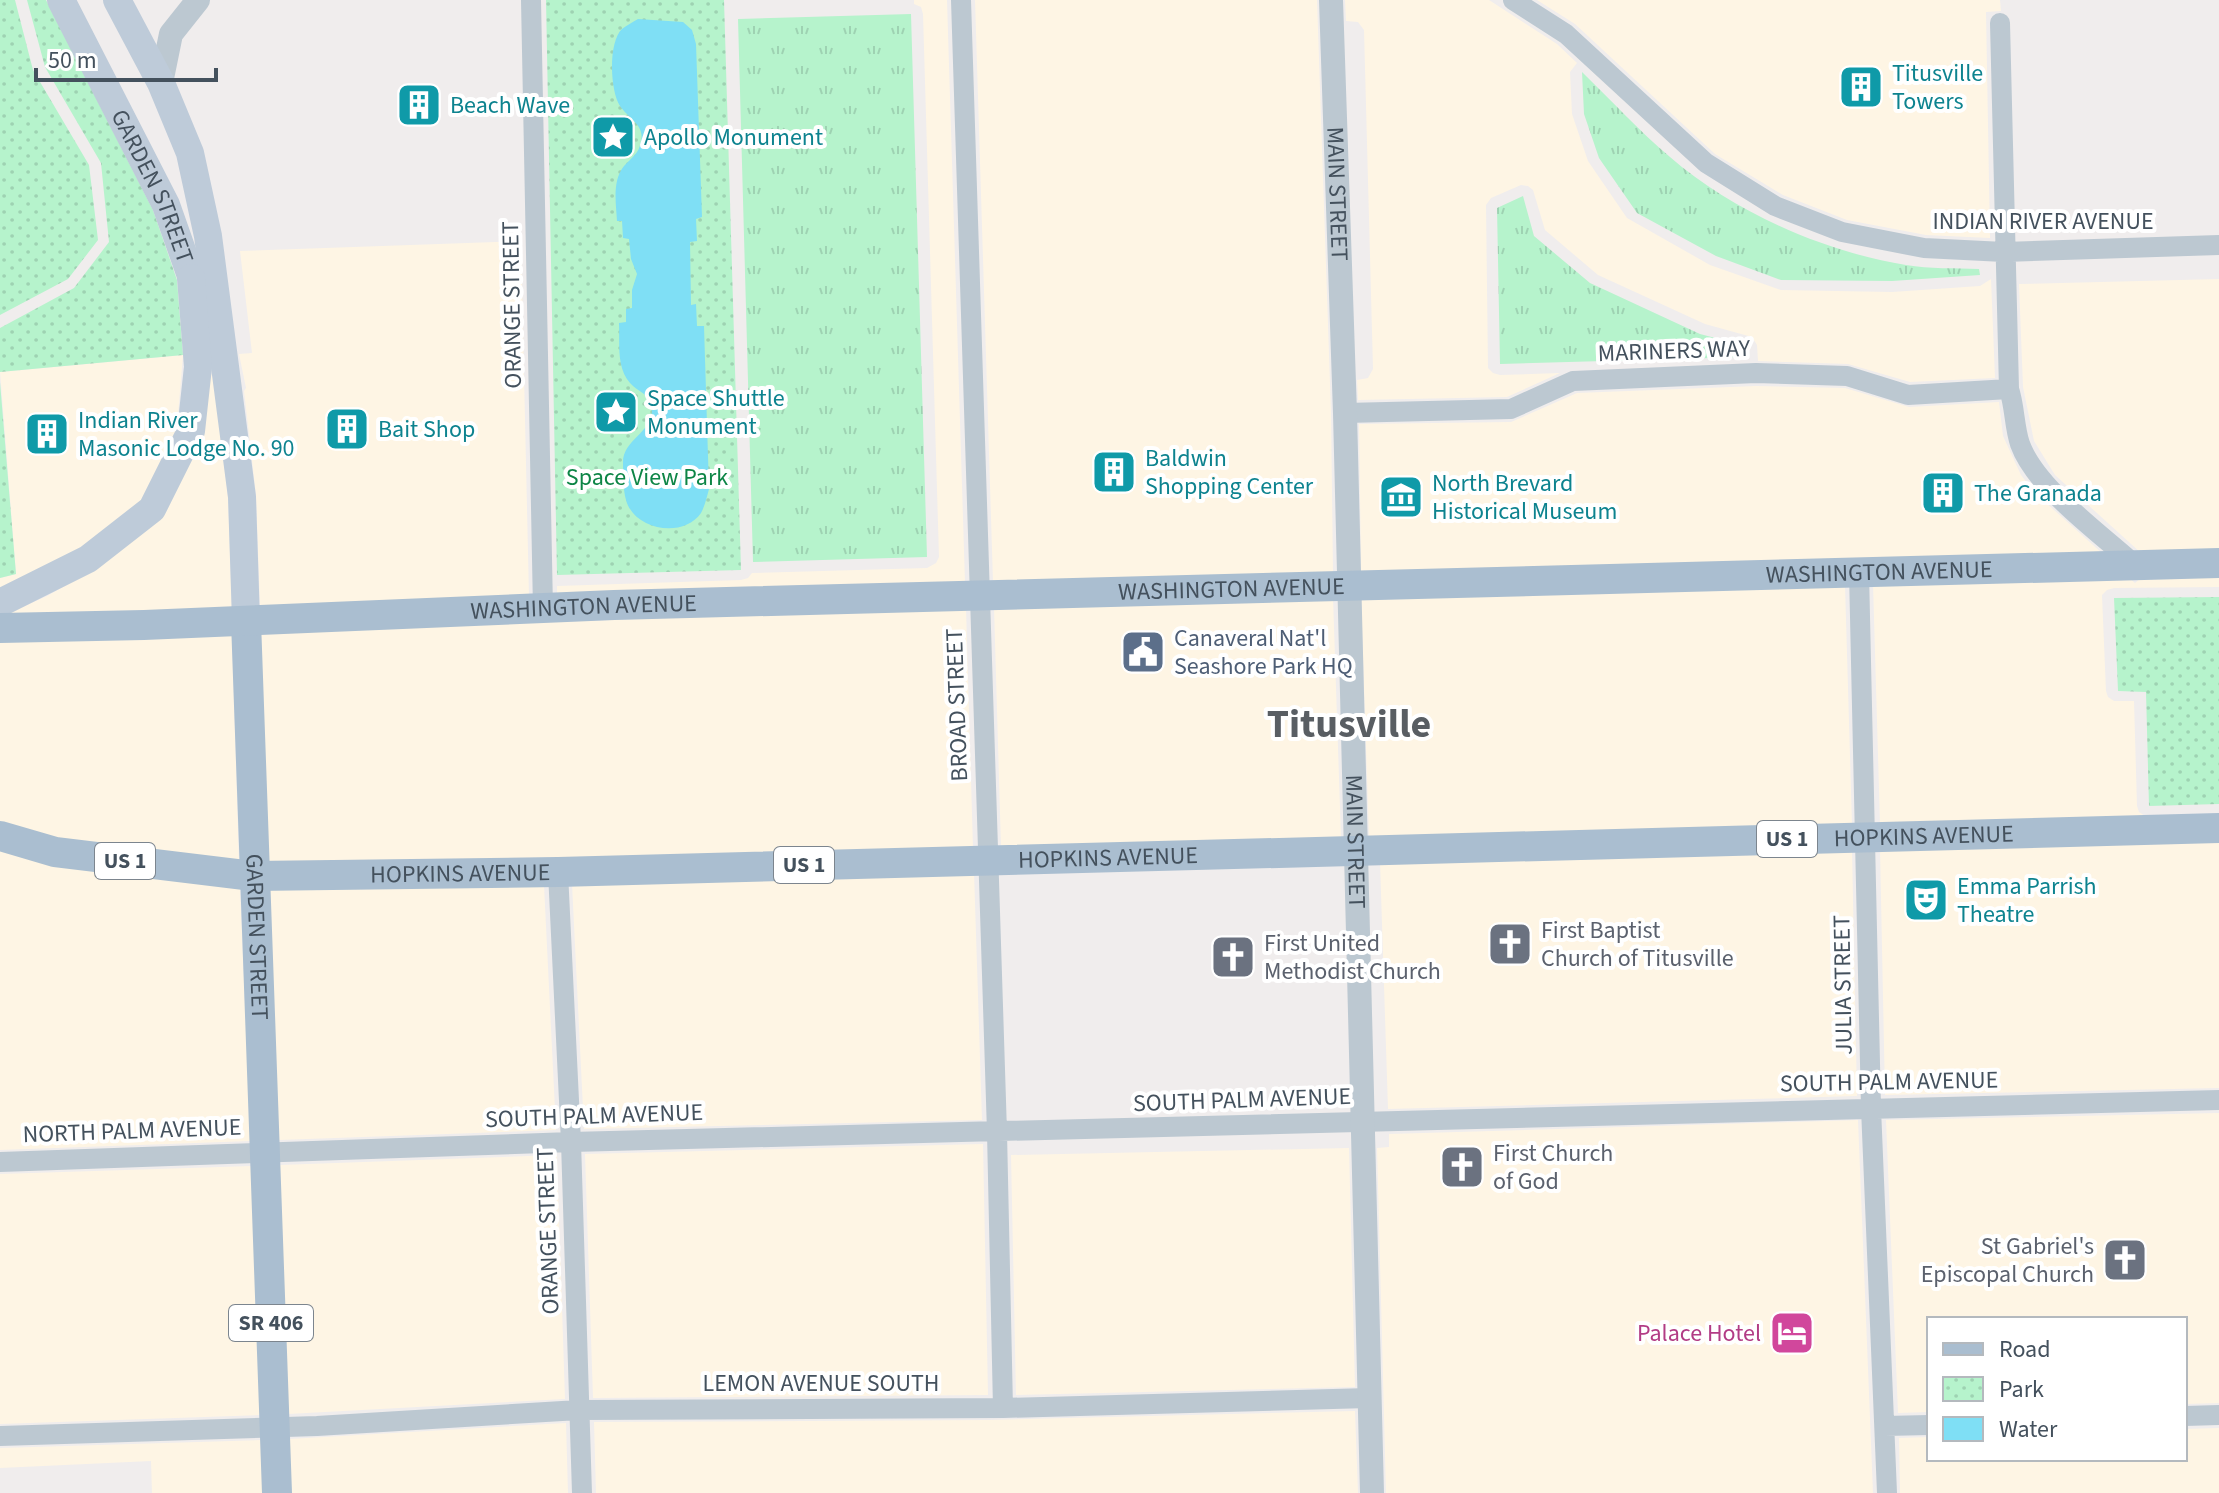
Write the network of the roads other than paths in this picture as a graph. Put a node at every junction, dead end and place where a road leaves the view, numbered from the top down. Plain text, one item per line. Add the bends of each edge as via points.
1 (61, 0) edge
2 (117, 0) edge
3 (198, 0) edge
4 (531, 0) edge
5 (961, 0) edge
6 (1331, 0) edge
7 (1513, 0) edge
8 (2000, 23) dead end
9 (161, 83) junction
10 (2219, 245) edge
11 (2004, 252) junction
12 (191, 278) junction
13 (228, 381) junction
14 (2009, 389) junction
15 (1345, 413) junction
16 (2219, 563) edge
17 (2135, 565) junction
18 (1859, 572) junction
19 (1347, 584) junction
20 (980, 595) junction
21 (0, 603) edge
22 (543, 609) junction
23 (246, 621) junction
24 (0, 628) edge
25 (2219, 828) edge
26 (0, 836) edge
27 (1866, 837) junction
28 (1355, 851) junction
29 (988, 860) junction
30 (558, 872) junction
31 (253, 876) junction
32 (2219, 1100) edge
33 (1871, 1108) junction
34 (1362, 1122) junction
35 (997, 1132) junction
36 (571, 1142) junction
37 (265, 1153) junction
38 (0, 1162) edge
39 (1369, 1398) junction
40 (1003, 1408) junction
41 (579, 1410) junction
42 (2219, 1415) edge
43 (2187, 1416) edge
44 (1927, 1425) edge
45 (1885, 1426) junction
46 (275, 1427) junction
47 (0, 1436) edge
48 (277, 1493) edge
49 (582, 1493) edge
50 (1372, 1493) edge
51 (1887, 1493) edge

1 - 12 main road, GARDEN STREET via 166,205
2 - 9 main road, GARDEN STREET
3 - 9 street via 171,34
4 - 22 street, ORANGE STREET
5 - 20 street, BROAD STREET
6 - 15 street, MAIN STREET
7 - 11 street, INDIAN RIVER AVENUE via 1566,34 1706,163 1775,206 1855,235 1924,248
8 - 11 street
9 - 13 main road, GARDEN STREET via 190,153 208,236
10 - 11 street, INDIAN RIVER AVENUE
11 - 14 street
12 - 13 main road, GARDEN STREET
12 - 21 main road via 198,367 191,431 152,509 88,559
13 - 23 main road, GARDEN STREET via 242,497
14 - 15 street, MARINERS WAY via 1908,395 1847,376 1756,373 1573,381 1511,409
14 - 17 street via 2017,432 2033,468
15 - 19 street, MAIN STREET
16 - 17 main road, WASHINGTON AVENUE
17 - 18 main road, WASHINGTON AVENUE
18 - 19 main road, WASHINGTON AVENUE
18 - 27 street, JULIA STREET
19 - 20 main road, WASHINGTON AVENUE
19 - 28 street, MAIN STREET
20 - 22 main road, WASHINGTON AVENUE
20 - 29 street, BROAD STREET
22 - 23 main road, WASHINGTON AVENUE
23 - 24 main road, WASHINGTON AVENUE
23 - 31 main road, GARDEN STREET / SR 406
25 - 27 main road, HOPKINS AVENUE / US 1
26 - 31 main road, HOPKINS AVENUE / US 1 via 55,852
27 - 28 main road, HOPKINS AVENUE / US 1
27 - 33 street, JULIA STREET
28 - 29 main road, HOPKINS AVENUE / US 1
28 - 34 street, MAIN STREET
29 - 30 main road, HOPKINS AVENUE / US 1
29 - 35 street, BROAD STREET
30 - 31 main road, HOPKINS AVENUE / US 1
30 - 36 street, ORANGE STREET
31 - 37 main road, GARDEN STREET / SR 406
32 - 33 street, SOUTH PALM AVENUE
33 - 34 street, SOUTH PALM AVENUE
33 - 45 street, JULIA STREET
34 - 35 street, SOUTH PALM AVENUE
34 - 39 street, MAIN STREET
35 - 36 street, SOUTH PALM AVENUE
35 - 40 street, BROAD STREET
36 - 37 street, SOUTH PALM AVENUE
36 - 41 street, ORANGE STREET
37 - 38 street, NORTH PALM AVENUE
37 - 46 main road, GARDEN STREET / SR 406
39 - 40 street, LEMON AVENUE SOUTH
39 - 50 street, MAIN STREET
40 - 41 street, LEMON AVENUE SOUTH
41 - 46 street, LEMON AVENUE SOUTH
41 - 49 street, ORANGE STREET
42 - 43 street
44 - 45 street
45 - 51 street, JULIA STREET
46 - 47 street, LEMON AVENUE SOUTH
46 - 48 main road, GARDEN STREET / SR 406

